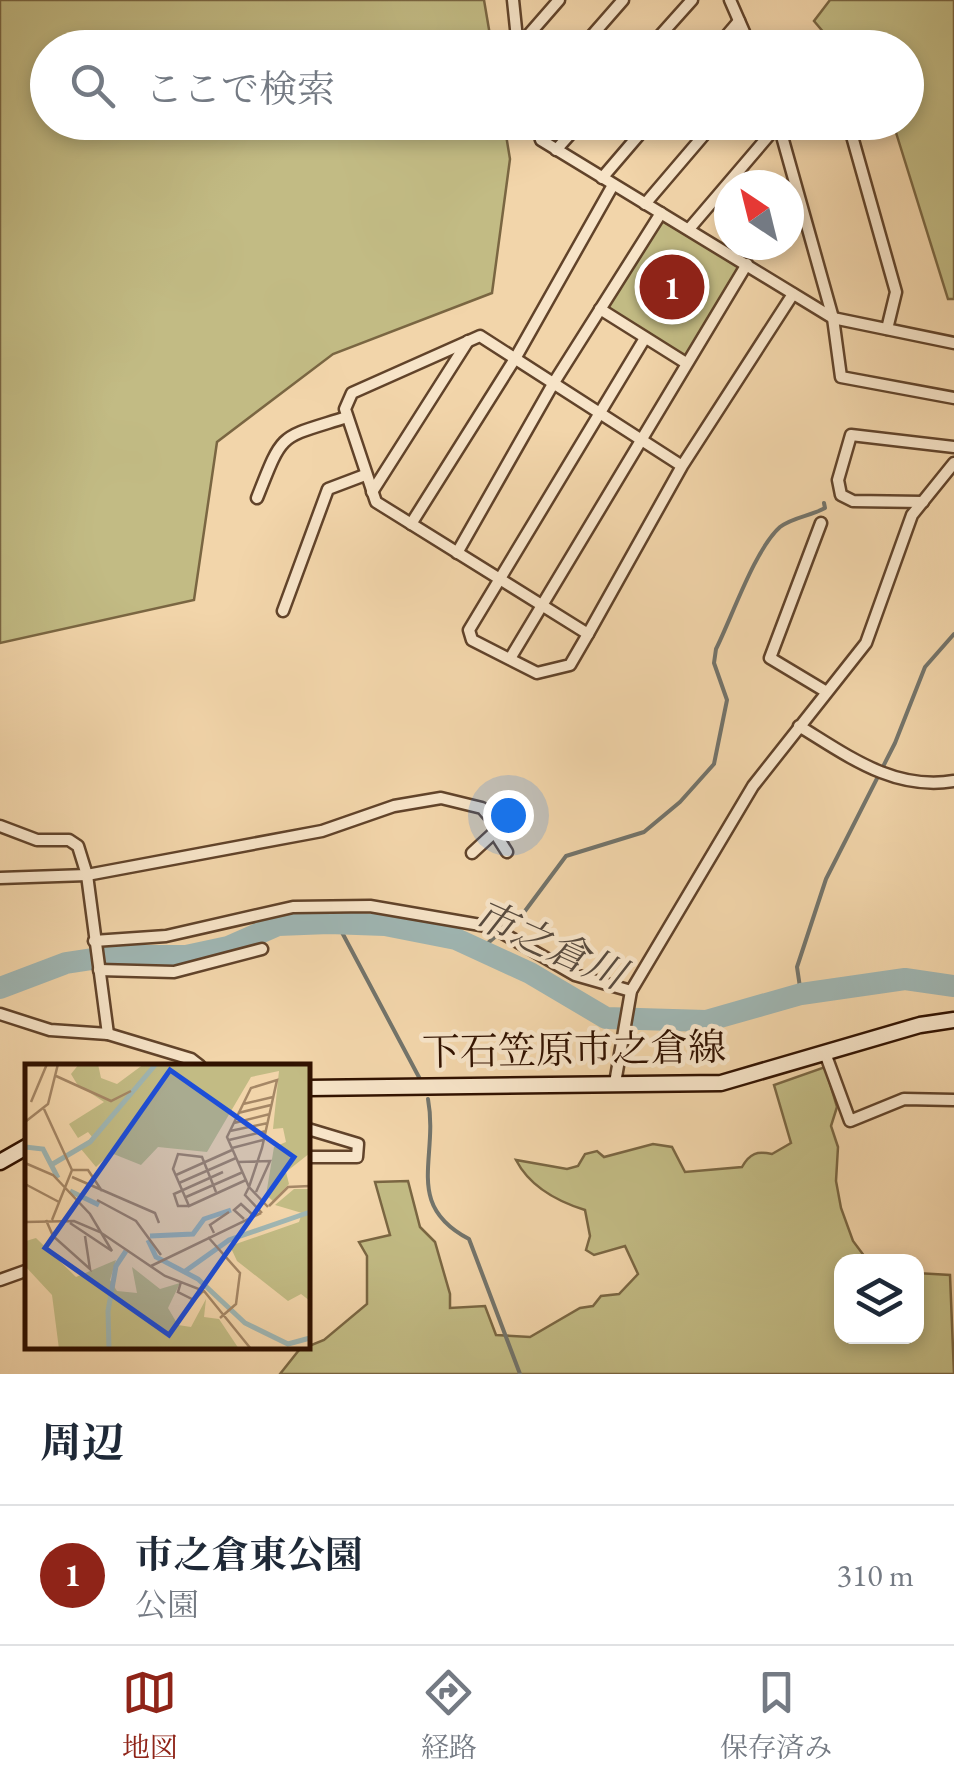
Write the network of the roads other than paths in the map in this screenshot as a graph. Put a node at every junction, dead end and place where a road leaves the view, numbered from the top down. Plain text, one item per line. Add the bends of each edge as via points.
1 (513, 0) edge
2 (559, 0) edge
3 (623, 0) edge
4 (692, 0) edge
5 (730, 0) edge
6 (739, 21) junction
7 (516, 30) edge
8 (533, 30) edge
9 (597, 30) edge
10 (665, 30) edge
11 (731, 30) edge
12 (743, 30) edge
13 (541, 140) edge
14 (565, 140) edge
15 (635, 140) edge
16 (700, 140) edge
17 (764, 140) edge
18 (782, 140) edge
19 (853, 140) edge
20 (556, 150) junction
21 (789, 170) edge
22 (602, 178) junction
23 (613, 186) junction
24 (646, 204) junction
25 (661, 213) junction
26 (804, 222) edge
27 (689, 229) junction
28 (714, 240) edge
29 (744, 260) edge
30 (747, 264) junction
31 (793, 294) junction
32 (600, 309) junction
33 (833, 318) junction
34 (888, 330) junction
35 (646, 338) junction
36 (468, 340) junction
37 (954, 343) edge
38 (516, 357) junction
39 (686, 364) junction
40 (554, 384) junction
41 (954, 398) edge
42 (599, 414) junction
43 (347, 418) junction
44 (639, 441) junction
45 (954, 448) edge
46 (954, 463) edge
47 (682, 466) junction
48 (365, 475) junction
49 (372, 492) junction
50 (257, 498) dead end
51 (923, 502) junction
52 (821, 523) dead end
53 (412, 524) junction
54 (458, 553) junction
55 (500, 578) junction
56 (543, 605) junction
57 (283, 611) dead end
58 (588, 634) junction
59 (510, 657) junction
60 (826, 691) junction
61 (799, 726) junction
62 (954, 781) edge
63 (0, 826) edge
64 (496, 833) junction
65 (507, 852) dead end
66 (472, 853) dead end
67 (86, 875) junction
68 (0, 878) edge
69 (94, 941) junction
70 (262, 949) dead end
71 (99, 970) junction
72 (631, 992) junction
73 (0, 1014) edge
74 (954, 1020) edge
75 (108, 1034) junction
76 (825, 1054) junction
77 (198, 1064) edge
78 (615, 1083) junction
79 (310, 1088) edge
80 (954, 1100) edge
81 (310, 1130) edge
82 (25, 1149) edge
83 (310, 1158) edge
84 (0, 1162) edge
85 (25, 1271) edge
86 (0, 1280) edge

1 - 7 street
2 - 8 street
3 - 9 street
4 - 10 street
5 - 6 street
6 - 11 street
6 - 12 street
13 - 20 street
14 - 20 street
15 - 22 street
16 - 24 street
17 - 27 street
18 - 21 street
19 - 34 street via 896,292
20 - 22 street
22 - 23 street
23 - 24 street
23 - 38 street
24 - 25 street
25 - 27 street
25 - 32 street
26 - 33 street
27 - 28 street
29 - 30 street
30 - 31 street
30 - 39 street
31 - 33 street
31 - 47 street
32 - 35 street
32 - 40 street
33 - 34 street
33 - 41 street via 841,377
34 - 37 street
35 - 39 street
35 - 42 street
36 - 38 street via 487,338
36 - 43 street via 352,393
36 - 49 street
38 - 40 street
38 - 53 street
39 - 44 street
40 - 42 street
40 - 54 street
42 - 44 street
42 - 55 street
43 - 48 street
43 - 50 street via 279,443
44 - 47 street
44 - 56 street
45 - 51 street via 851,435 838,480 841,495
46 - 51 street
47 - 58 street
48 - 49 street
48 - 57 street via 328,489
49 - 53 street via 376,502
51 - 60 street via 901,540 866,642
52 - 60 street via 770,658
53 - 54 street
54 - 55 street
55 - 56 street
55 - 59 street via 469,630 472,640
56 - 58 street
56 - 59 street
58 - 59 street via 570,664 544,673 530,672
60 - 61 street
61 - 62 street via 887,776 919,784
61 - 72 street via 713,849
63 - 67 street via 37,840 69,840 78,846
64 - 65 street
64 - 66 street
64 - 67 street via 500,828 482,808 441,798 394,806 331,829
67 - 68 street
67 - 69 street
69 - 71 street
69 - 72 street via 166,936 294,907 370,906 492,927 575,976
70 - 71 street via 174,972
71 - 75 street
72 - 78 street
73 - 75 street via 50,1030
74 - 76 main road, 下石笠原市之倉線
75 - 77 street
76 - 78 main road, 下石笠原市之倉線 via 721,1083
76 - 80 street via 850,1121 904,1099
78 - 79 main road, 下石笠原市之倉線
81 - 83 street via 358,1144 357,1156
82 - 84 main road
85 - 86 street

